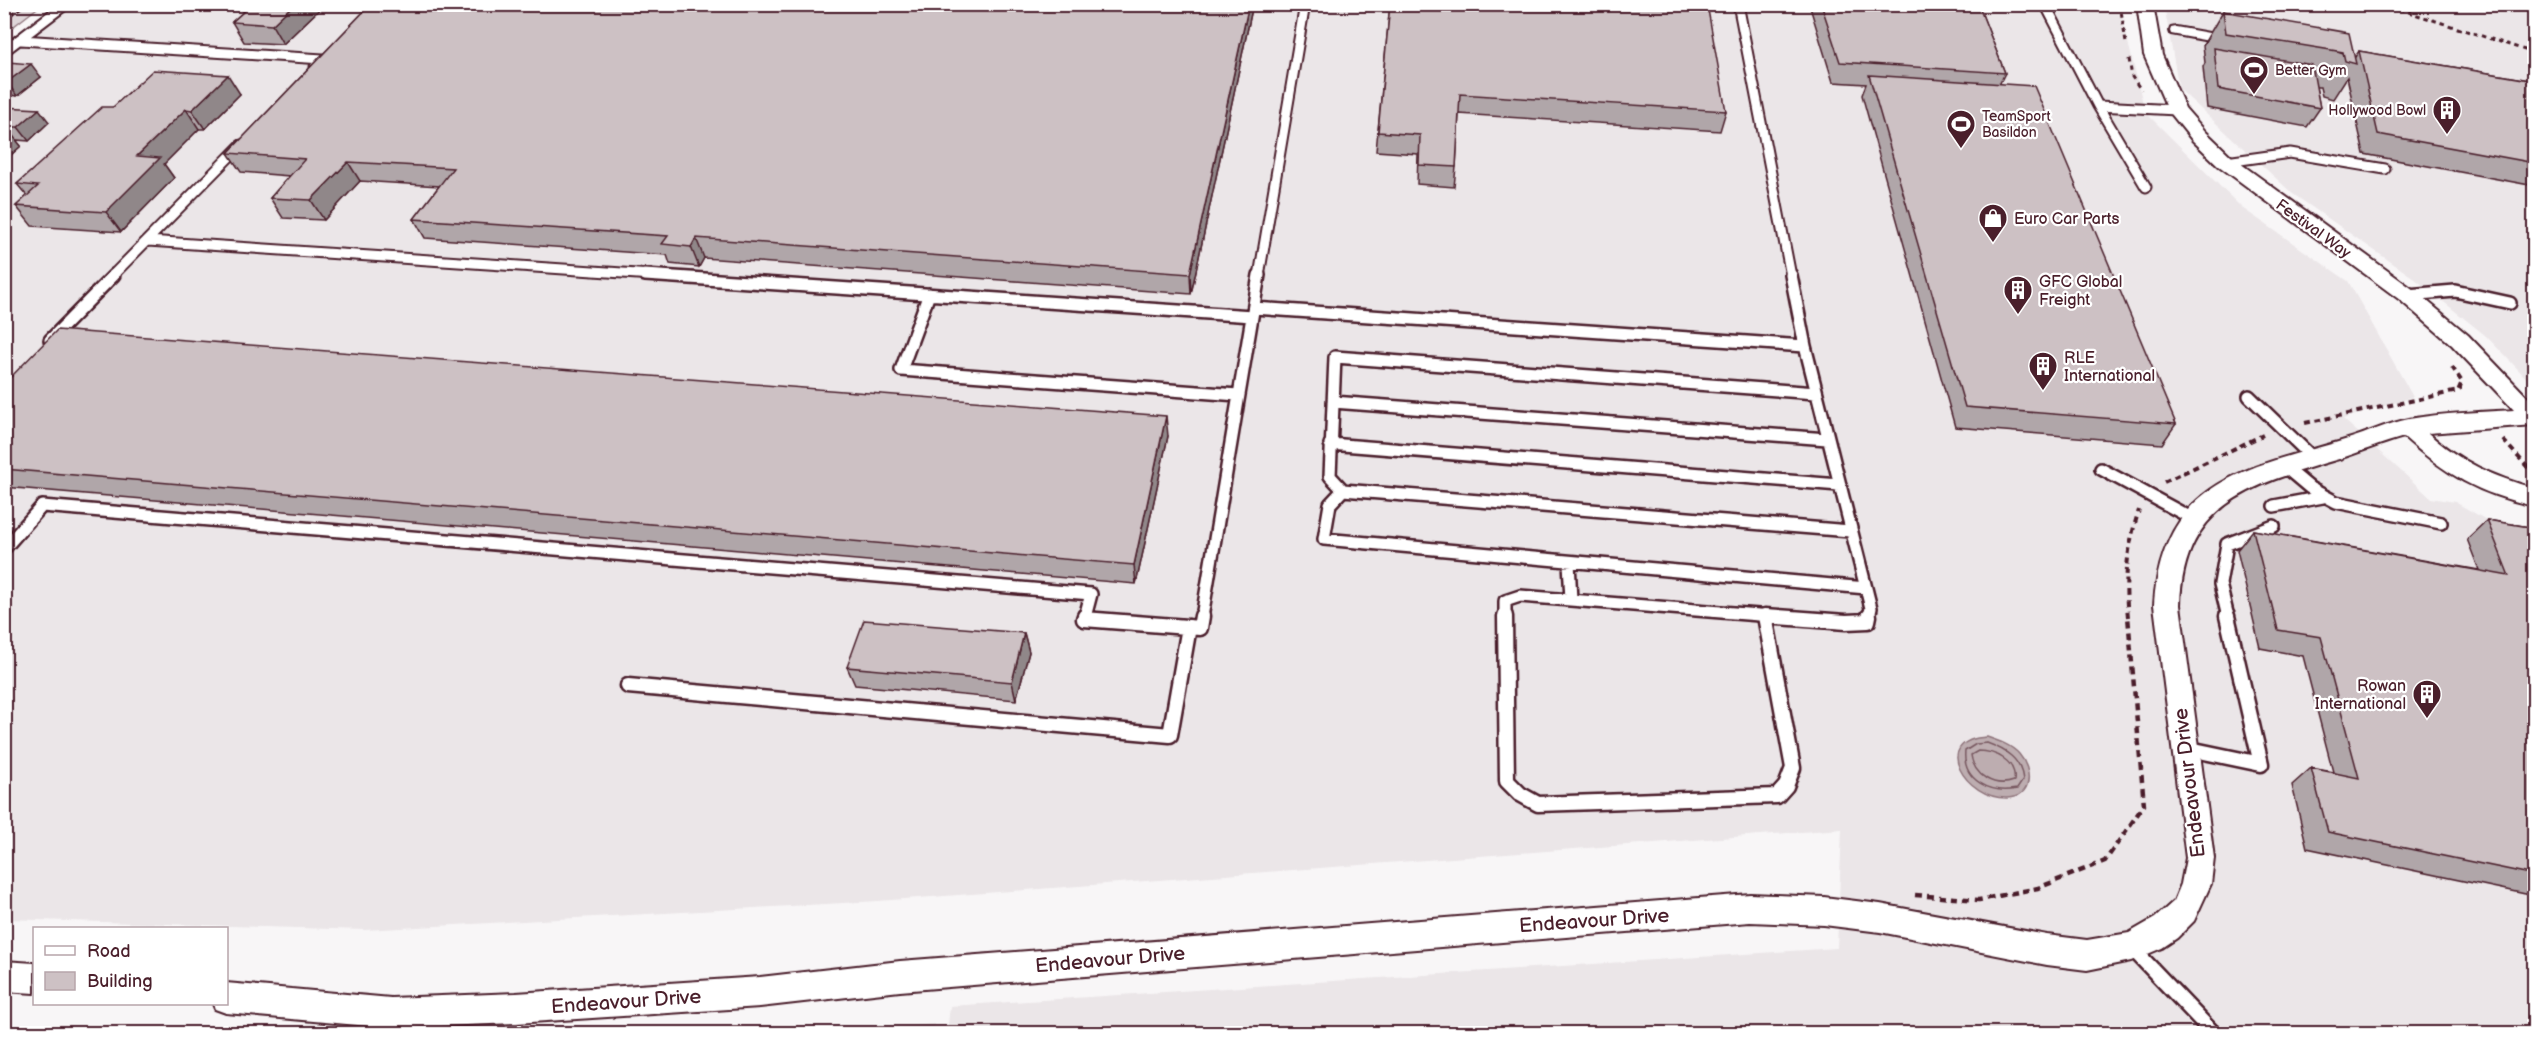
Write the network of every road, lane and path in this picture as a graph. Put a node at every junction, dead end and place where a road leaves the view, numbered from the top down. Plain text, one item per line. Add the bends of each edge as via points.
1 (25, 4) edge
2 (66, 4) edge
3 (1305, 4) edge
4 (1738, 4) edge
5 (2045, 4) edge
6 (2145, 4) edge
7 (2384, 4) edge
8 (4, 20) edge
9 (2176, 31) dead end
10 (21, 40) junction
11 (2246, 43) edge
12 (4, 51) edge
13 (2535, 53) edge
14 (309, 74) edge
15 (2098, 106) junction
16 (2177, 110) junction
17 (248, 138) edge
18 (2226, 162) junction
19 (2385, 169) dead end
20 (2146, 187) dead end
21 (148, 241) junction
22 (929, 294) junction
23 (2407, 295) junction
24 (2510, 303) dead end
25 (1253, 312) junction
26 (45, 345) edge
27 (1805, 346) junction
28 (1816, 393) junction
29 (1238, 395) junction
30 (2248, 396) dead end
31 (1333, 402) junction
32 (2534, 417) edge
33 (2485, 420) junction
34 (2409, 428) junction
35 (1827, 439) junction
36 (1329, 444) junction
37 (2313, 458) junction
38 (2285, 467) junction
39 (2101, 469) dead end
40 (2535, 475) edge
41 (1839, 486) junction
42 (1342, 489) junction
43 (2324, 497) junction
44 (2535, 497) edge
45 (2274, 506) dead end
46 (2195, 520) junction
47 (2441, 523) dead end
48 (2274, 526) dead end
49 (1850, 531) junction
50 (4, 549) edge
51 (1569, 562) junction
52 (1866, 588) junction
53 (1571, 600) junction
54 (1765, 616) junction
55 (1189, 627) junction
56 (628, 686) dead end
57 (2185, 748) junction
58 (2131, 947) junction
59 (4, 976) edge
60 (33, 978) edge
61 (228, 998) edge
62 (2214, 1034) edge

1 - 8 path
2 - 10 lane
3 - 25 lane
4 - 27 lane
5 - 15 lane
6 - 16 street, Festival Way via 2154,55
7 - 13 path
9 - 11 street
10 - 12 lane
10 - 14 lane via 323,59
15 - 16 lane
15 - 20 lane
16 - 18 street, Festival Way
17 - 21 lane
18 - 19 lane via 2290,153
18 - 23 street, Festival Way
21 - 22 lane
21 - 26 lane
22 - 25 lane
22 - 29 lane via 901,370
23 - 24 lane via 2455,291
23 - 32 street, Festival Way via 2460,340
25 - 27 lane
25 - 29 lane
27 - 28 lane
28 - 31 lane via 1335,357
28 - 35 lane
29 - 55 lane via 1200,628
30 - 37 lane
31 - 35 lane
31 - 36 lane
32 - 33 street, Endeavour Drive
33 - 34 street, Endeavour Drive
33 - 40 path
34 - 37 street, Endeavour Drive
34 - 44 street via 2440,457 2468,473 2502,489
35 - 41 lane
36 - 41 lane
36 - 42 lane via 1329,476
37 - 38 street, Endeavour Drive
38 - 43 lane
38 - 46 street, Endeavour Drive via 2245,479
39 - 46 lane
41 - 49 lane
42 - 49 lane
42 - 51 lane via 1330,504 1324,539
43 - 45 lane
43 - 47 lane
46 - 57 street, Endeavour Drive via 2176,549 2167,584
48 - 57 lane via 2227,544 2220,584 2261,764
49 - 52 lane
50 - 55 lane via 42,506 1091,594 1084,619
51 - 52 lane
51 - 53 lane
52 - 54 lane via 1871,608 1868,621
53 - 54 lane
53 - 54 lane via 1520,596 1505,602 1507,781 1538,804 1777,796 1786,786 1792,768
55 - 56 lane via 1170,735
57 - 58 street, Endeavour Drive via 2200,858 2196,884 2184,911 2151,938
58 - 61 street, Endeavour Drive via 2087,955 1880,918 1750,908 900,976 760,992 516,1008 391,1013
58 - 62 lane
59 - 60 street

